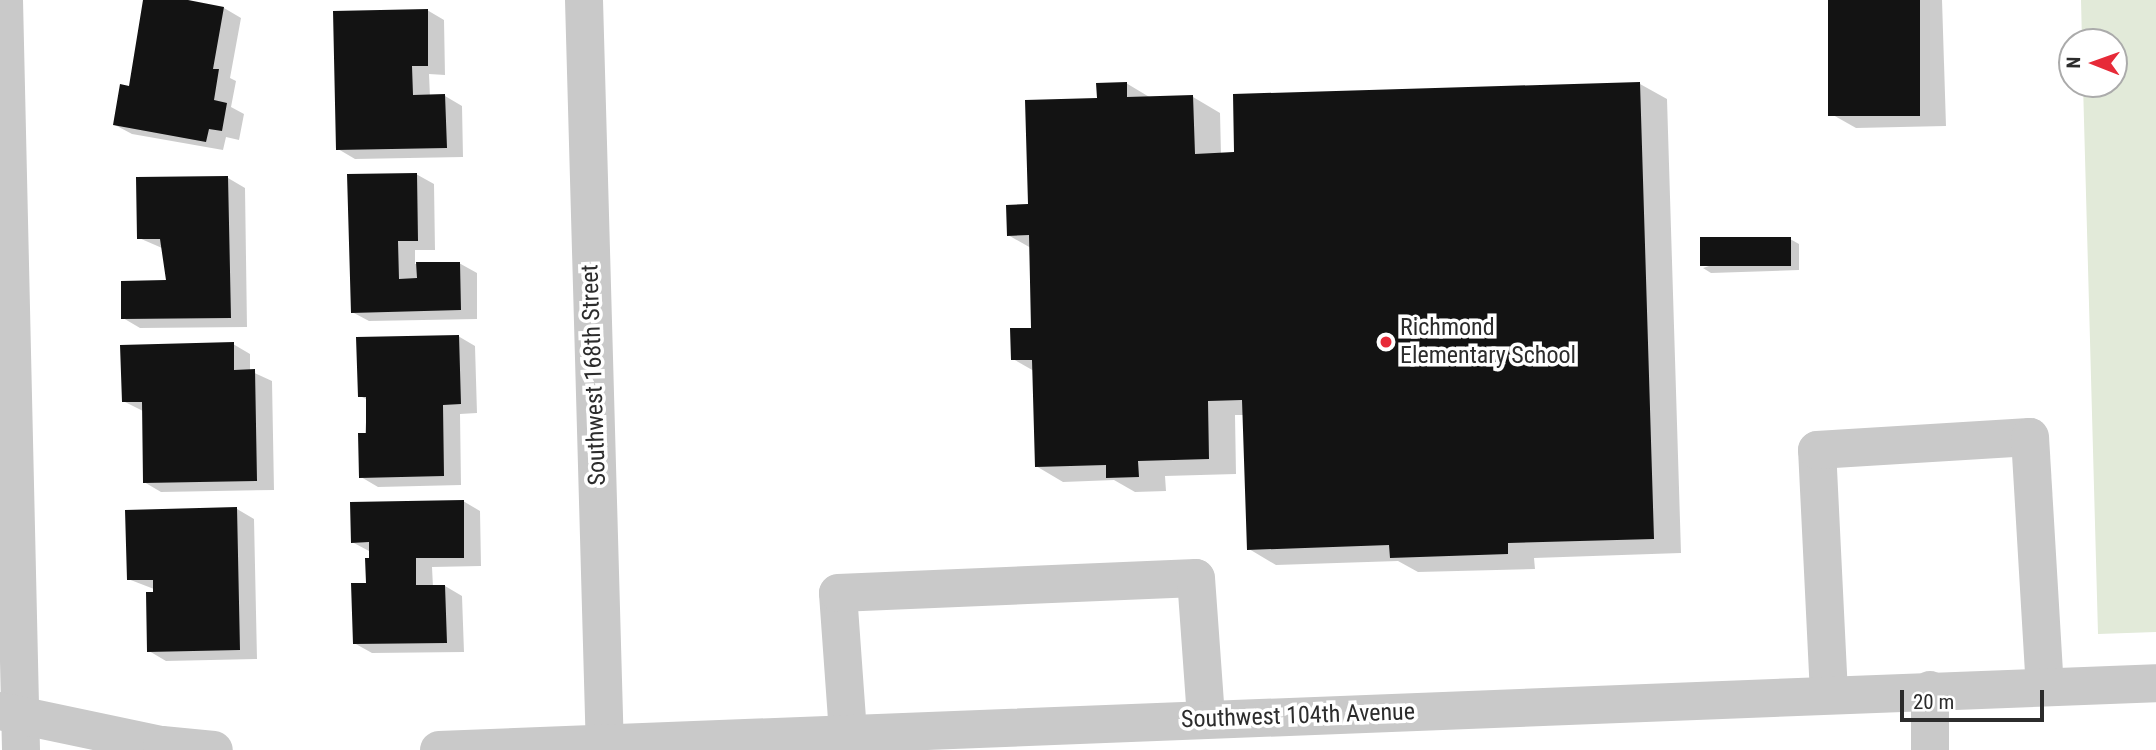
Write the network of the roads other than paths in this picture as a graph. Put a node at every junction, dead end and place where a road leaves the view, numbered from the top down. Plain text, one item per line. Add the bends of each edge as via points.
1 (4, 0) edge
2 (584, 0) edge
3 (4, 105) edge
4 (2156, 683) edge
5 (2045, 686) junction
6 (1930, 690) junction
7 (1829, 694) junction
8 (1206, 719) junction
9 (13, 726) edge
10 (848, 733) junction
11 (605, 746) edge
12 (214, 750) edge
13 (439, 750) edge
14 (1930, 750) edge

1 - 3 street
2 - 11 street, Southwest 168th Street
3 - 9 street
4 - 5 street, Southwest 104th Avenue
5 - 6 street, Southwest 104th Avenue
5 - 7 street via 2030,437 1817,450
6 - 7 street, Southwest 104th Avenue
6 - 14 street
7 - 8 street, Southwest 104th Avenue
8 - 10 street, Southwest 104th Avenue
8 - 10 street via 1196,578 838,593
9 - 12 street
10 - 11 street, Southwest 104th Avenue
11 - 13 street, Southwest 104th Avenue

